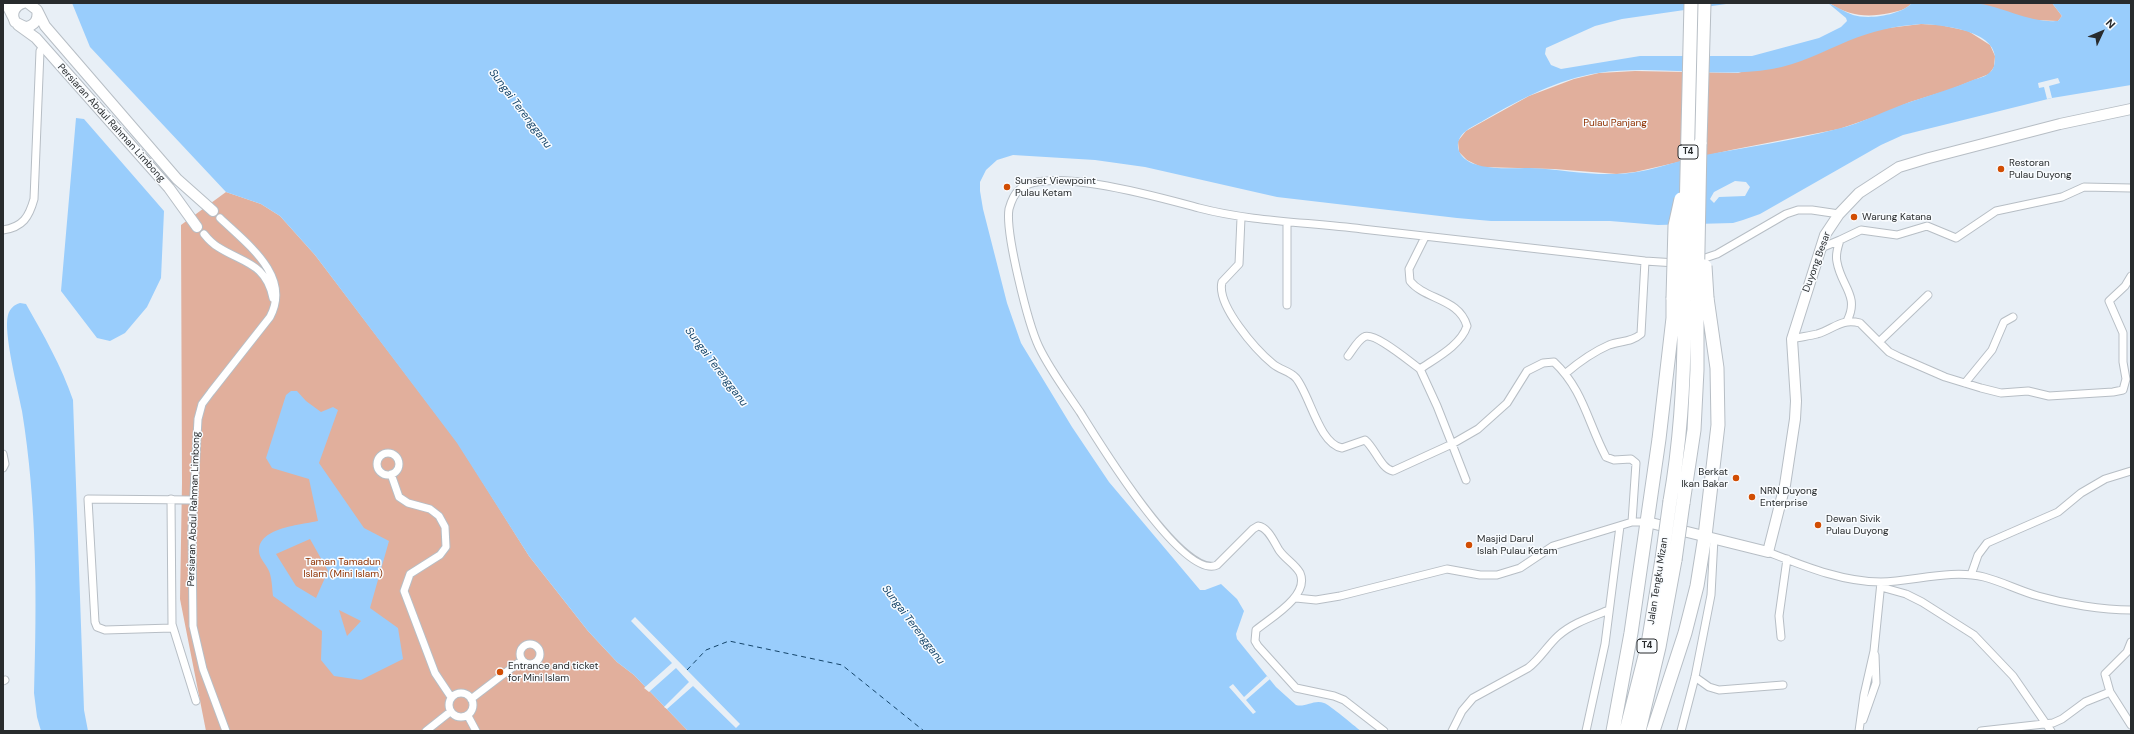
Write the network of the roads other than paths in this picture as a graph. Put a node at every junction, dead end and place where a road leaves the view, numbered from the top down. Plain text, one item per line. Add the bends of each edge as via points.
1 (6, 3) edge
2 (1691, 3) edge
3 (1704, 3) edge
4 (30, 5) edge
5 (16, 22) junction
6 (43, 46) junction
7 (2131, 109) edge
8 (2131, 188) edge
9 (217, 214) joint
10 (1839, 214) junction
11 (1241, 218) junction
12 (1287, 223) junction
13 (3, 230) edge
14 (200, 231) joint
15 (1425, 237) junction
16 (1840, 240) junction
17 (1821, 248) junction
18 (1644, 261) junction
19 (2131, 276) edge
20 (1928, 295) dead end
21 (1690, 299) junction
22 (1287, 305) dead end
23 (275, 308) junction
24 (2013, 317) dead end
25 (1847, 321) junction
26 (1792, 339) junction
27 (1879, 342) junction
28 (1348, 356) dead end
29 (1420, 369) junction
30 (1566, 373) junction
31 (1964, 384) junction
32 (1452, 444) junction
33 (3, 454) edge
34 (3, 468) edge
35 (2131, 471) edge
36 (391, 474) dead end
37 (1466, 480) dead end
38 (170, 499) junction
39 (193, 500) junction
40 (1632, 522) junction
41 (1647, 522) junction
42 (1620, 526) junction
43 (1709, 537) junction
44 (1768, 552) junction
45 (1787, 559) junction
46 (1668, 560) junction
47 (1971, 575) junction
48 (1881, 584) junction
49 (1296, 598) junction
50 (1609, 610) junction
51 (2131, 610) edge
52 (172, 628) junction
53 (1781, 637) dead end
54 (2131, 642) edge
55 (522, 660) dead end
56 (1695, 678) junction
57 (1783, 685) dead end
58 (2110, 692) junction
59 (451, 697) junction
60 (471, 699) junction
61 (196, 701) dead end
62 (450, 712) junction
63 (468, 716) junction
64 (2046, 724) junction
65 (2131, 725) edge
66 (226, 731) edge
67 (426, 731) edge
68 (476, 731) edge
69 (1384, 731) edge
70 (1452, 731) edge
71 (1586, 731) edge
72 (1613, 731) edge
73 (1626, 731) edge
74 (1639, 731) edge
75 (1653, 731) edge
76 (1681, 731) edge
77 (1860, 731) edge
78 (1981, 731) edge
79 (2051, 731) edge

1 - 5 street, Persiaran Abdul Rahman Limbong
2 - 21 highway, T4, bridge via 1687,169
3 - 21 highway, T4, bridge via 1700,144
4 - 5 street via 14,10
4 - 5 street via 37,18 33,25 26,27
4 - 9 street, Persiaran Abdul Rahman Limbong via 47,29 177,180
5 - 6 street, Persiaran Abdul Rahman Limbong
6 - 13 street via 40,51 34,199 24,222 13,229
6 - 14 street, Persiaran Abdul Rahman Limbong via 172,192
7 - 10 street, Duyong Besar via 2052,126 1899,168 1859,193
8 - 16 street via 2084,187 2062,197 1996,211 1956,238 1927,226 1897,235 1861,230
9 - 23 street, Persiaran Abdul Rahman Limbong via 266,264 275,282
10 - 17 street, Duyong Besar via 1825,234
10 - 18 street via 1798,210 1786,214 1707,259 1688,262
11 - 12 street
11 - 32 street via 1240,260 1222,282 1221,295 1257,349 1275,365 1296,378 1333,444 1342,448 1365,440 1385,466 1393,471
11 - 49 street via 1143,194 1047,179 1031,182 1019,189 1009,208 1025,307 1040,349 1143,507 1196,562 1211,568 1253,529 1262,527 1284,557 1300,573 1301,587
12 - 15 street via 1359,228
12 - 22 street
14 - 23 street, Persiaran Abdul Rahman Limbong via 217,247 247,260 260,270 270,284
15 - 18 street
15 - 29 street via 1409,269 1410,281 1420,290 1455,308 1465,319 1467,326 1461,338
16 - 17 street
16 - 25 street via 1836,260 1853,302
17 - 26 street, Duyong Besar
18 - 30 street via 1641,334 1636,339 1619,342 1595,352
19 - 31 street via 2125,286 2109,301 2123,333 2126,379 2126,387 2123,390 2100,394 2073,393 2049,396 2028,391 2001,393
20 - 27 street
21 - 41 highway via 1668,369
21 - 43 highway via 1717,368 1718,425
21 - 46 highway, Jalan Tengku Mizan / T4, bridge via 1697,370 1694,430 1677,502
23 - 39 street, Persiaran Abdul Rahman Limbong via 202,404 198,419
24 - 31 street via 2004,322 1992,350
25 - 26 street via 1818,334
25 - 27 street via 1860,323
26 - 44 street, Duyong Besar via 1795,419 1785,485
27 - 31 street via 1898,357
28 - 29 street via 1363,337 1367,336 1382,341
29 - 32 street
30 - 32 street via 1554,362 1543,363 1527,371 1507,403 1478,429
30 - 40 street via 1584,402 1595,436 1606,457 1614,460 1631,459 1636,463
32 - 37 street
33 - 34 street
35 - 47 street via 2105,479 2081,493 2058,512 1987,543 1978,555
36 - 59 street via 399,497 408,503 430,509 439,516 445,527 446,547 440,555 410,574 404,591 435,673
38 - 39 street
38 - 52 street
38 - 52 street via 88,499 97,627 105,630
39 - 66 street, Persiaran Abdul Rahman Limbong via 193,626 203,669
40 - 41 street
40 - 42 street
41 - 43 street
41 - 72 highway via 1630,640
42 - 49 street via 1552,546 1520,568 1497,575 1480,575 1447,569 1340,596 1316,600
42 - 50 street
43 - 44 street
43 - 56 street via 1711,595
43 - 75 highway via 1685,633
44 - 45 street
45 - 48 street via 1839,577
45 - 53 street via 1779,616
46 - 73 highway, Jalan Tengku Mizan / T4
46 - 74 highway, Jalan Tengku Mizan / T4 via 1659,647
47 - 48 street
47 - 51 street via 2038,596 2101,608
48 - 64 street via 1922,602 1974,635 2013,676
48 - 77 street via 1874,651 1864,695
49 - 69 street via 1256,630 1255,641 1258,646 1296,688 1344,700
50 - 70 street via 1570,627 1528,668 1473,698 1462,711
50 - 71 street via 1598,680
52 - 61 street
54 - 58 street via 2127,652 2105,674
55 - 60 street
56 - 57 street via 1719,690
56 - 76 street
58 - 64 street via 2085,702 2062,719
58 - 65 street
59 - 60 street via 462,693
59 - 62 street via 448,704
60 - 63 street via 473,708
62 - 63 street via 460,718
62 - 67 street
63 - 68 street
64 - 78 street
64 - 79 street

